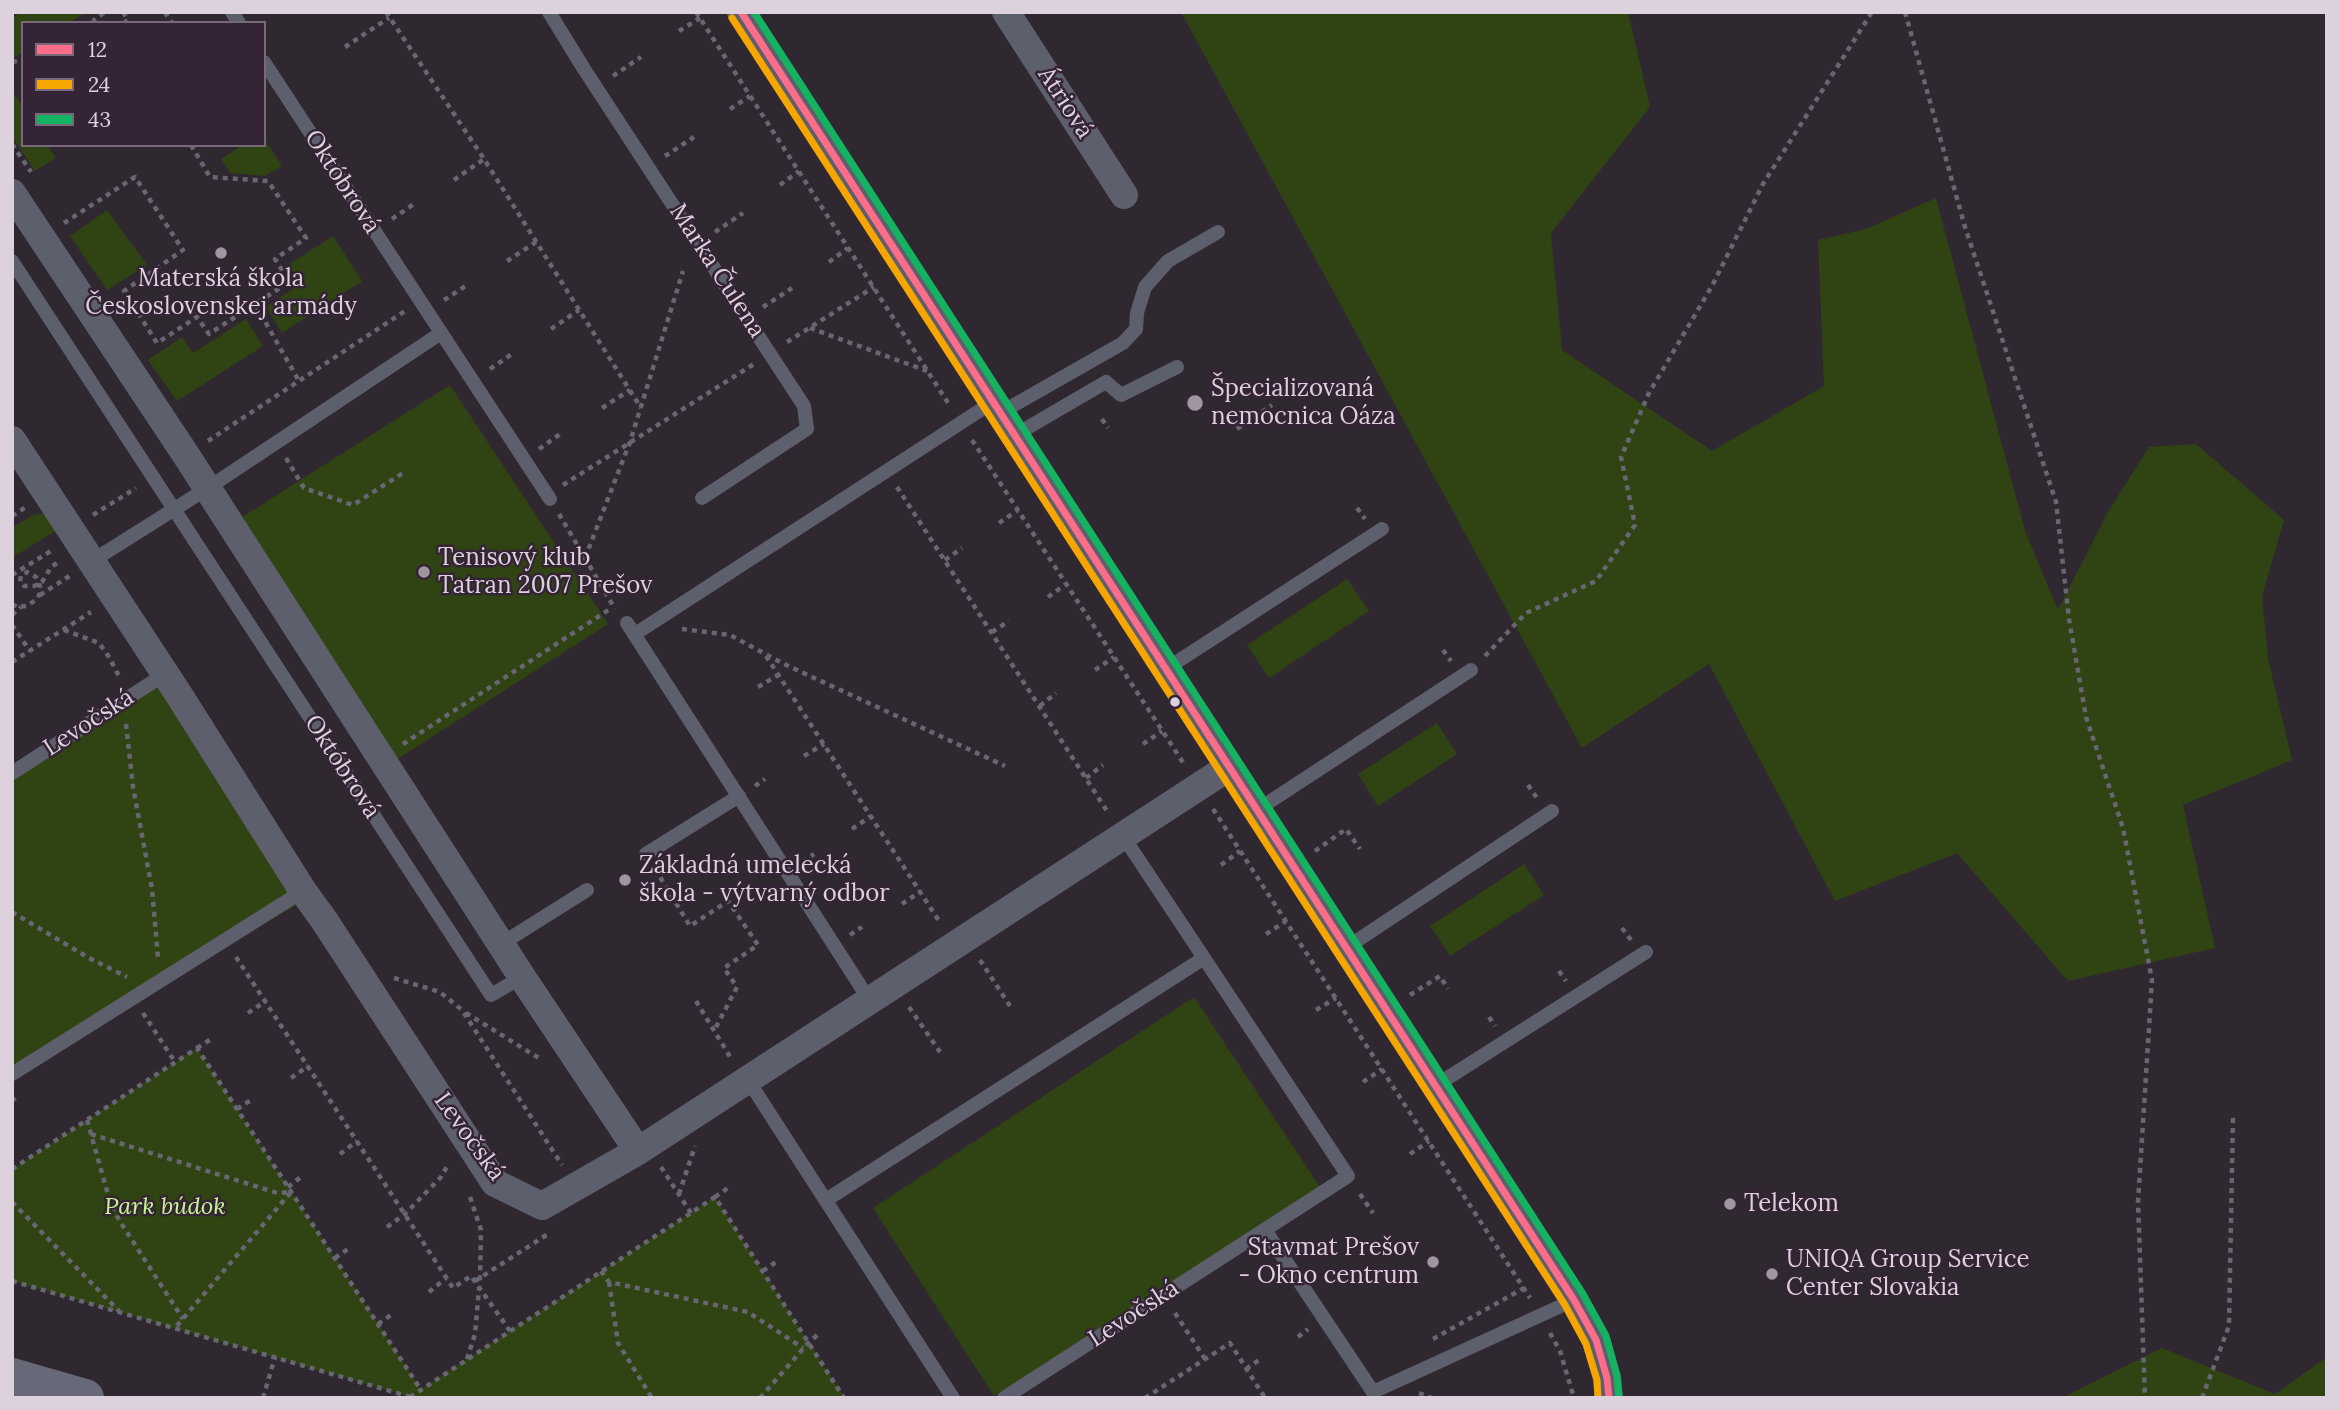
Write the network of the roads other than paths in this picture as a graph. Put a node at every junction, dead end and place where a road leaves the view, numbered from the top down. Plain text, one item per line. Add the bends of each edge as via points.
1 (549, 12) edge
2 (741, 12) edge
3 (1006, 12) edge
4 (266, 65) edge
5 (24, 186) edge
6 (1124, 195) dead end
7 (1218, 232) dead end
8 (12, 261) edge
9 (442, 333) junction
10 (1177, 367) dead end
11 (1003, 417) junction
12 (12, 440) edge
13 (208, 488) junction
14 (549, 497) road end
15 (702, 498) dead end
16 (173, 510) junction
17 (1382, 529) dead end
18 (92, 561) junction
19 (1166, 669) junction
20 (1471, 670) road end
21 (165, 674) junction
22 (1229, 767) junction
23 (12, 773) edge
24 (739, 796) junction
25 (1257, 810) junction
26 (1552, 811) dead end
27 (1123, 836) junction
28 (646, 853) road end
29 (587, 890) dead end
30 (303, 891) junction
31 (501, 944) junction
32 (1346, 947) junction
33 (1646, 952) dead end
34 (1204, 958) junction
35 (522, 977) junction
36 (870, 1000) junction
37 (742, 1073) junction
38 (12, 1074) edge
39 (1435, 1086) junction
40 (642, 1148) junction
41 (826, 1200) junction
42 (1265, 1230) junction
43 (1574, 1300) junction
44 (12, 1377) edge
45 (1375, 1395) edge
46 (85, 1398) edge
47 (953, 1398) edge
48 (1004, 1398) edge
49 (1609, 1398) edge

1 - 15 lane, Marka Čulena via 804,406 807,429
2 - 11 street
3 - 6 street, Átriová
4 - 9 lane, Októbrová
5 - 13 street, Októbrová
7 - 11 lane via 1168,261 1144,286 1136,329 1123,343
8 - 16 lane, Októbrová
9 - 13 lane
9 - 14 lane, Októbrová
10 - 11 lane via 1121,395 1106,382
11 - 19 street
11 - 24 lane via 961,423 650,624 631,629
12 - 18 street
13 - 16 lane
13 - 31 street, Októbrová
16 - 18 lane
16 - 35 lane, Októbrová via 491,995
17 - 19 lane
18 - 21 street, Levočská
19 - 22 street
20 - 25 lane
21 - 23 lane, Levočská
21 - 30 street, Levočská
22 - 25 street
22 - 27 street
24 - 28 lane
24 - 36 lane
25 - 32 street
26 - 32 lane
27 - 34 lane
27 - 36 street
29 - 31 lane
30 - 38 lane
30 - 40 street, Levočská via 495,1183 542,1206
31 - 35 street, Októbrová
32 - 39 street
33 - 39 lane
34 - 41 lane
34 - 42 lane, Levočská via 1348,1176
35 - 40 street, Októbrová
36 - 37 street
37 - 40 street, Levočská
37 - 41 lane
39 - 43 street
41 - 47 lane
42 - 45 lane
42 - 48 lane, Levočská
43 - 45 lane
43 - 49 street via 1596,1340
44 - 46 main road

